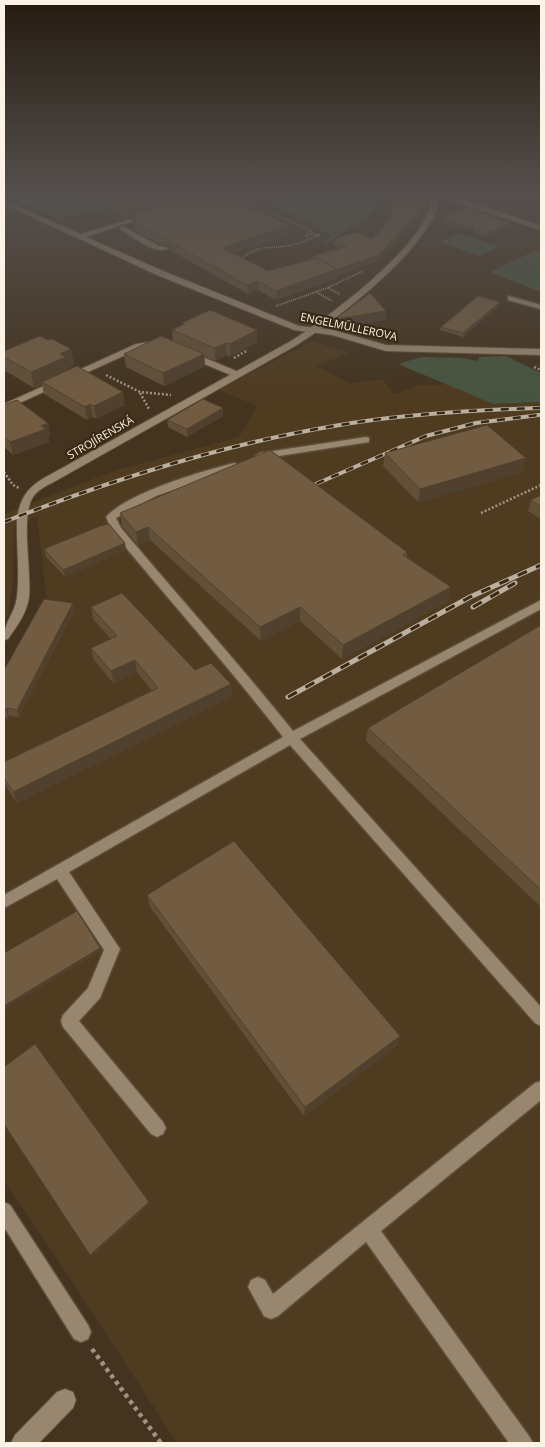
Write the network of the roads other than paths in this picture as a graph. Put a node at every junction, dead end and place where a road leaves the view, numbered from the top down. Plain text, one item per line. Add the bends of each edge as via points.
1 (137, 263) edge
2 (393, 263) edge
3 (511, 298) dead end
4 (541, 307) edge
5 (312, 331) junction
6 (541, 352) edge
7 (236, 374) junction
8 (4, 407) edge
9 (366, 440) dead end
10 (541, 604) edge
11 (4, 636) edge
12 (292, 738) junction
13 (59, 869) junction
14 (4, 902) edge
15 (541, 1018) edge
16 (541, 1089) edge
17 (157, 1128) dead end
18 (4, 1210) edge
19 (368, 1229) junction
20 (258, 1287) dead end
21 (81, 1332) road end
22 (65, 1400) dead end
23 (23, 1443) edge
24 (522, 1443) edge

1 - 5 street, ENGELMÜLLEROVA via 297,328
2 - 5 street, STROJÍRENSKÁ
3 - 4 lane
5 - 6 street, ENGELMÜLLEROVA via 398,349
5 - 7 street, STROJÍRENSKÁ
7 - 8 street via 162,343 148,343
7 - 11 street, STROJÍRENSKÁ via 30,494 23,514 23,601
9 - 12 lane via 266,454 140,499 111,518 116,529
10 - 12 lane
12 - 13 lane
12 - 15 lane
13 - 14 lane
13 - 17 lane via 112,949 94,993 69,1021
16 - 19 lane
18 - 21 lane
19 - 20 lane via 271,1309
19 - 24 lane
22 - 23 street

